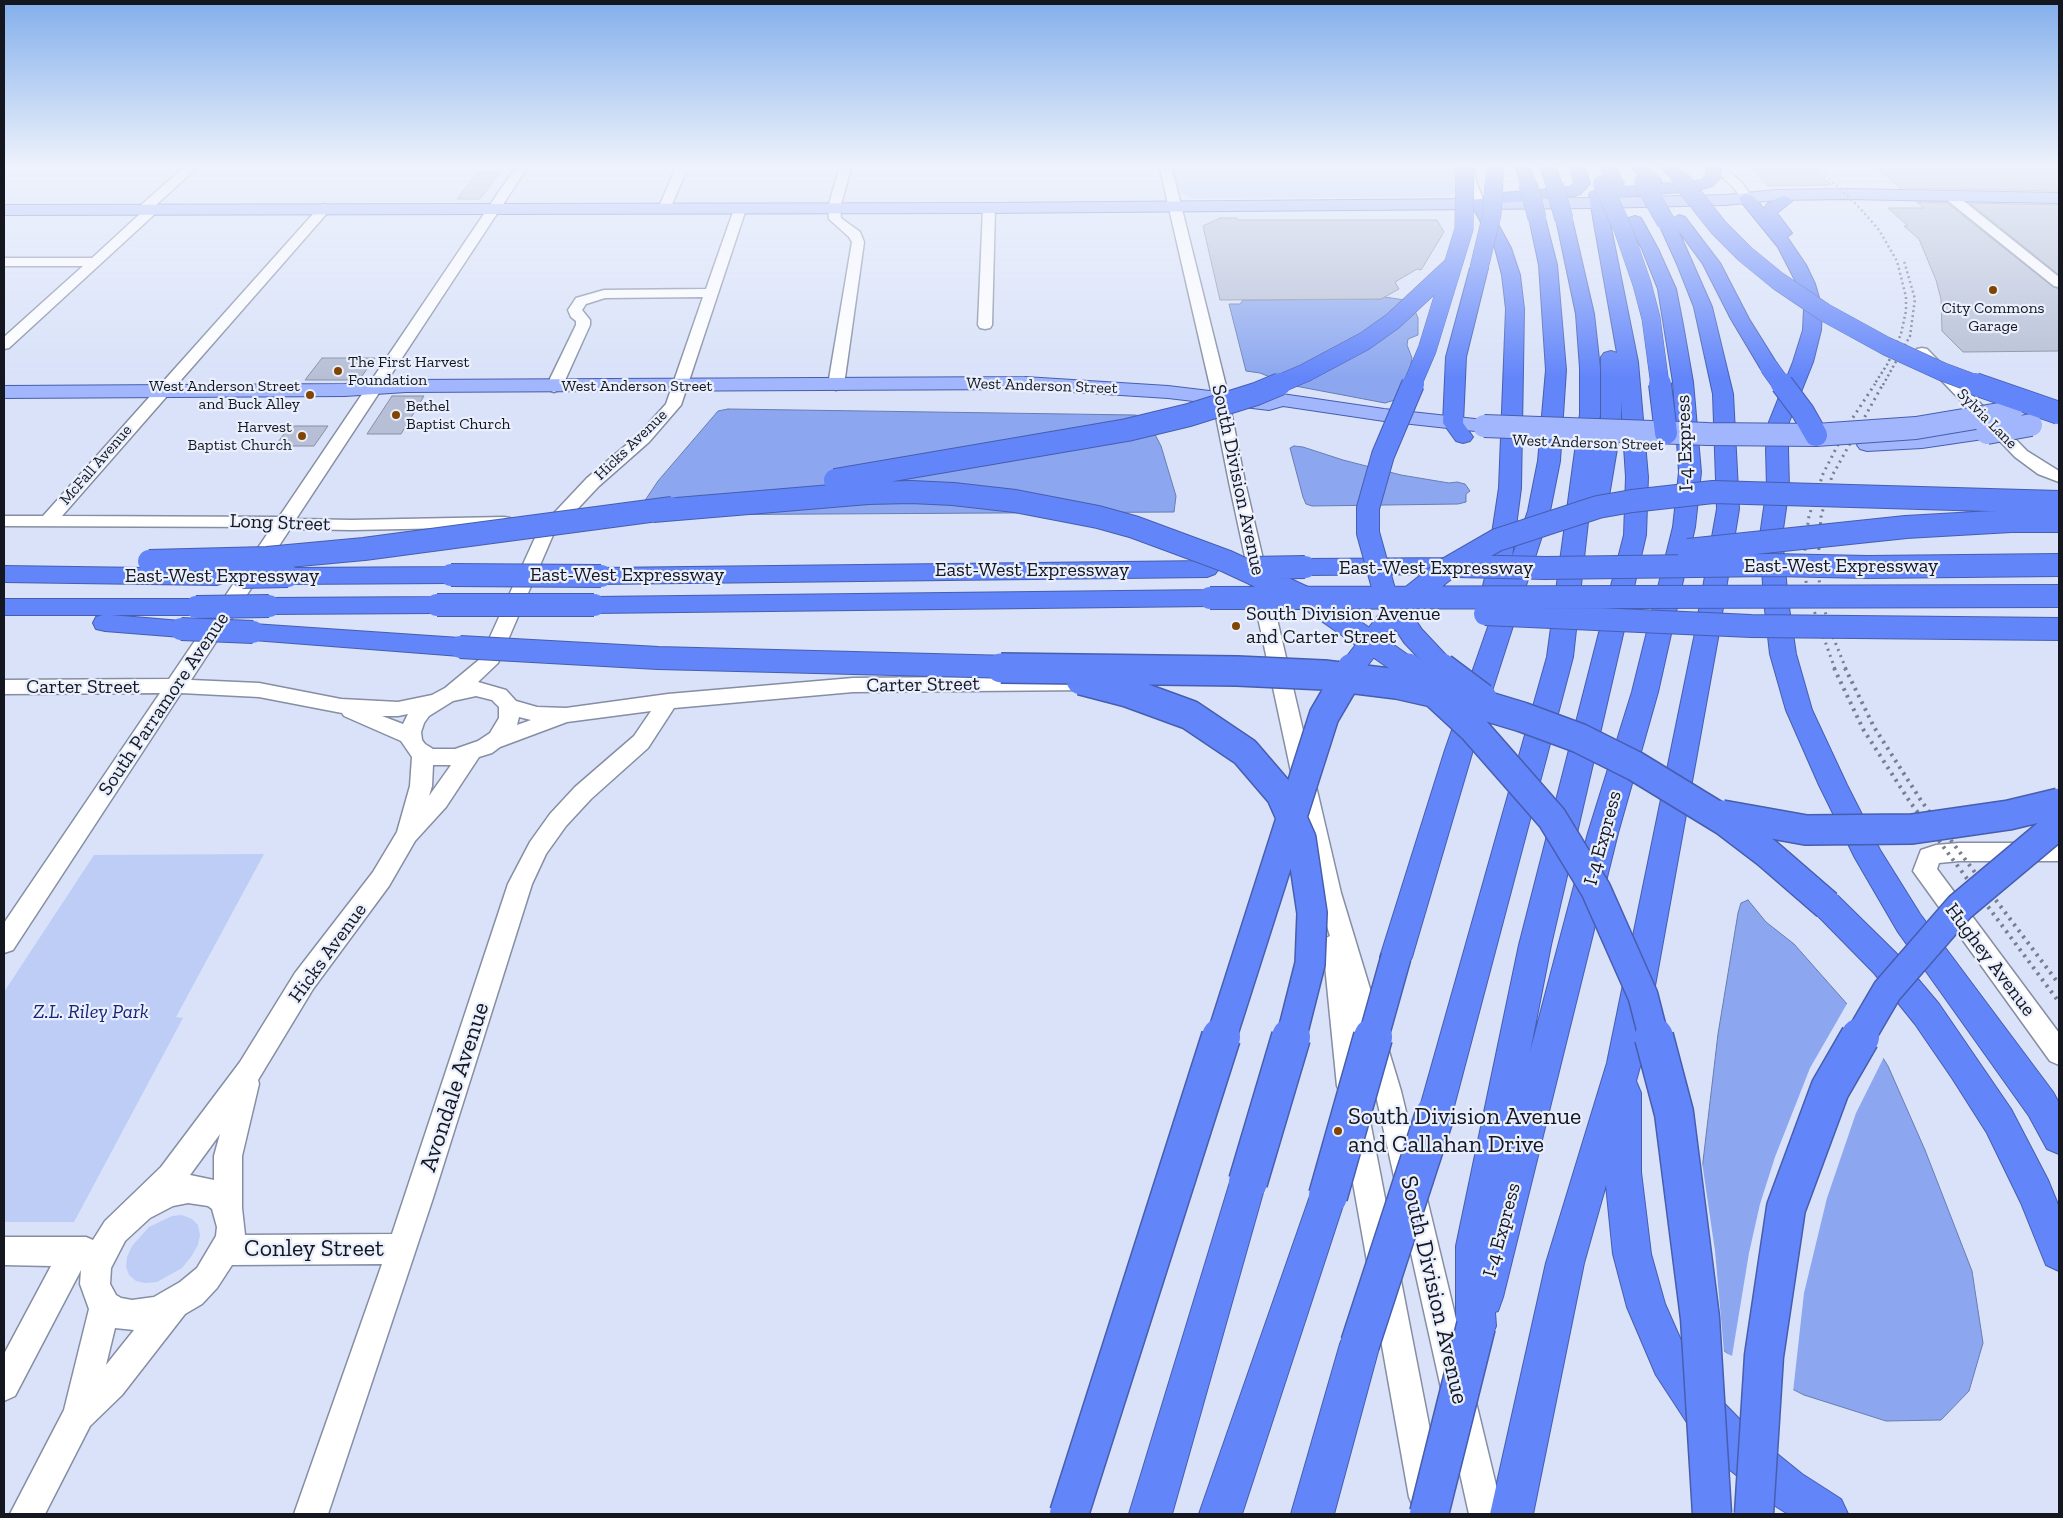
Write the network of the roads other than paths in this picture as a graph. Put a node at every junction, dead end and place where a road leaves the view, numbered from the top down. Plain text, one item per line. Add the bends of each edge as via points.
1 (122, 236) edge
2 (300, 236) edge
3 (476, 236) edge
4 (730, 236) edge
5 (855, 236) edge
6 (988, 236) edge
7 (1183, 236) edge
8 (1462, 236) edge
9 (1487, 236) edge
10 (1497, 236) edge
11 (1541, 236) edge
12 (1568, 236) edge
13 (1603, 236) edge
14 (1607, 236) edge
15 (1624, 236) edge
16 (1642, 236) edge
17 (1677, 236) edge
18 (1686, 236) edge
19 (1728, 236) edge
20 (1768, 236) edge
21 (1777, 236) edge
22 (1786, 236) edge
23 (2000, 236) edge
24 (4, 262) edge
25 (96, 262) junction
26 (1454, 265) junction
27 (2059, 283) edge
28 (710, 293) junction
29 (9, 323) dead end
30 (28, 323) junction
31 (986, 325) dead end
32 (1812, 330) junction
33 (4, 345) edge
34 (1922, 352) dead end
35 (836, 385) junction
36 (680, 386) junction
37 (554, 387) junction
38 (375, 388) junction
39 (161, 391) junction
40 (4, 392) edge
41 (1220, 398) junction
42 (2059, 400) edge
43 (2059, 413) edge
44 (2059, 418) edge
45 (1458, 430) junction
46 (1667, 440) junction
47 (1816, 441) junction
48 (2059, 476) edge
49 (2059, 502) edge
50 (653, 511) junction
51 (557, 519) junction
52 (4, 521) edge
53 (48, 521) junction
54 (2059, 521) edge
55 (285, 522) junction
56 (2059, 565) edge
57 (4, 568) edge
58 (1545, 568) junction
59 (4, 574) edge
60 (2059, 596) edge
61 (1312, 598) junction
62 (4, 607) edge
63 (4, 614) edge
64 (2059, 629) edge
65 (1560, 657) junction
66 (488, 663) junction
67 (1006, 668) junction
68 (1282, 682) junction
69 (176, 686) junction
70 (4, 687) edge
71 (452, 694) junction
72 (504, 701) junction
73 (668, 701) junction
74 (433, 702) junction
75 (342, 706) junction
76 (566, 714) junction
77 (492, 742) junction
78 (417, 745) junction
79 (1459, 750) junction
80 (471, 753) junction
81 (2059, 803) edge
82 (2059, 824) edge
83 (407, 836) junction
84 (2059, 852) edge
85 (1329, 893) junction
86 (4, 943) edge
87 (2059, 1053) edge
88 (1624, 1063) junction
89 (249, 1071) junction
90 (2059, 1137) edge
91 (140, 1208) junction
92 (228, 1208) junction
93 (1493, 1215) junction
94 (402, 1249) junction
95 (225, 1250) junction
96 (4, 1251) edge
97 (88, 1252) junction
98 (2059, 1252) edge
99 (175, 1303) junction
100 (105, 1306) junction
101 (4, 1385) edge
102 (78, 1415) junction
103 (27, 1514) edge
104 (311, 1514) edge
105 (1069, 1514) edge
106 (1150, 1514) edge
107 (1220, 1514) edge
108 (1312, 1514) edge
109 (1429, 1514) edge
110 (1486, 1514) edge
111 (1511, 1514) edge
112 (1712, 1514) edge
113 (1754, 1514) edge
114 (1826, 1514) edge

1 - 25 street
2 - 39 street, McFall Avenue
3 - 38 street, South Parramore Avenue
4 - 28 street, Hicks Avenue
5 - 35 street via 858,242
6 - 31 street
7 - 41 street, South Division Avenue
8 - 26 highway, bridge
9 - 45 highway, bridge via 1456,358
10 - 79 highway via 1511,275 1515,309 1510,488 1498,573
11 - 79 highway, bridge via 1548,265 1556,370 1549,461 1539,511
12 - 65 highway, bridge via 1585,314 1590,368 1589,423
13 - 65 highway via 1612,361 1611,425 1592,528
14 - 93 highway via 1628,362 1637,477 1635,535 1534,945
15 - 46 highway, bridge via 1651,318
16 - 93 highway, I-4 Express via 1667,289 1683,382 1690,472 1684,527 1644,692
17 - 88 highway via 1703,307 1724,394 1728,509
18 - 47 highway, bridge via 1711,263 1769,367 1803,412
19 - 43 highway, bridge via 1778,281 1824,312 1886,346 1943,372
20 - 32 highway via 1796,279 1803,318
21 - 32 highway via 1806,284 1813,308
22 - 32 highway via 1802,255 1824,301 1823,321
23 - 27 street
24 - 25 street
25 - 30 street
26 - 50 highway, bridge via 1393,321 1364,341 1305,373 1256,394 1189,415 1127,430
26 - 81 highway, bridge via 1427,350 1383,455 1368,508 1368,533 1385,594 1413,636 1437,664 1537,735 1689,808 1806,830 1912,829 2009,815
28 - 36 street, Hicks Avenue
28 - 37 street via 588,297 576,305 576,314 583,320 583,325
29 - 30 street
30 - 33 street
32 - 90 highway via 1780,422 1778,488 1771,536 1783,654 1799,710 1870,858 1909,923 2041,1104
34 - 48 street, Sylvia Lane via 2021,454
35 - 36 main road, West Anderson Street
35 - 41 main road, West Anderson Street via 1025,383
36 - 37 main road, West Anderson Street
36 - 51 street, Hicks Avenue via 662,419 592,482
37 - 38 main road, West Anderson Street
38 - 39 main road, West Anderson Street
38 - 55 street, South Parramore Avenue
39 - 40 main road, West Anderson Street
39 - 53 street, McFall Avenue
41 - 45 main road, West Anderson Street via 1270,404 1278,411 1303,416
41 - 68 street, South Division Avenue
42 - 47 main road, West Anderson Street, bridge via 2011,412
44 - 47 main road, West Anderson Street, bridge via 1922,442
45 - 46 main road, West Anderson Street
46 - 47 main road, West Anderson Street
49 - 105 highway, bridge via 1713,492 1632,501 1598,507 1497,540 1445,570 1412,596 1357,659 1324,716
50 - 57 highway, bridge via 364,549 267,558
50 - 112 highway, bridge via 911,492 1015,500 1098,517 1226,561 1312,601 1404,664 1472,728 1552,818 1596,890 1643,996 1674,1113 1700,1318
51 - 55 street, Long Street via 352,525
51 - 66 street, Hicks Avenue via 535,553
52 - 53 street, Long Street
53 - 55 street, Long Street
54 - 58 highway, bridge via 1906,527
55 - 69 street, South Parramore Avenue
56 - 58 highway, East-West Expressway, bridge
58 - 59 highway, East-West Expressway, bridge via 1304,567 601,576
60 - 61 highway, East-West Expressway, bridge
61 - 62 highway, East-West Expressway, bridge
61 - 64 highway, bridge via 1506,616 1741,626
63 - 67 highway, bridge via 181,629 658,658
65 - 108 highway, bridge via 1471,987 1360,1344
66 - 71 street, Hicks Avenue
66 - 72 street
67 - 98 highway, bridge via 1237,671 1324,675 1397,684 1522,717 1579,738 1636,766 1725,821 1767,853 1827,905 1885,963 1964,1066 1999,1121 2035,1193
67 - 106 highway, bridge via 1088,681 1190,715 1245,752 1281,794 1301,839 1312,912 1310,964
68 - 73 street, Carter Street via 853,685
68 - 85 street, South Division Avenue
69 - 70 street, Carter Street
69 - 75 street, Carter Street via 259,690
69 - 86 street, South Parramore Avenue
71 - 72 street via 476,689 488,691
71 - 74 street
72 - 76 street, Carter Street via 537,714
72 - 77 street via 509,718 505,728
73 - 76 street, Carter Street
73 - 94 street, Avondale Avenue via 641,742 583,793 558,820 538,848 520,884
74 - 75 street, Carter Street via 398,709
74 - 78 street via 414,721
75 - 78 street, Carter Street
76 - 77 street, Carter Street
77 - 80 street
78 - 80 street via 441,758
78 - 83 street, Hicks Avenue via 421,786
79 - 107 highway, bridge via 1328,1196
80 - 83 street, Hicks Avenue via 438,801
82 - 113 highway, bridge via 1960,907 1887,991 1830,1089 1786,1208 1764,1356
83 - 89 street, Hicks Avenue via 381,879 304,981
84 - 87 street, Hughey Avenue via 1946,853 1929,857 1926,865 1931,880
85 - 109 street, South Division Avenue via 1352,1098
85 - 110 street, South Division Avenue via 1388,1090
88 - 111 highway via 1565,1263
88 - 114 highway via 1624,1172 1632,1254 1646,1307 1670,1361 1700,1407 1745,1455 1787,1489
89 - 91 street, Hicks Avenue via 171,1177
89 - 92 street, Hicks Avenue via 228,1156
91 - 92 street via 172,1192 188,1189 212,1193
91 - 97 street
92 - 95 street via 231,1227
93 - 109 highway, I-4 Express, bridge via 1476,1326
94 - 95 street, Conley Street
94 - 104 street, Avondale Avenue
95 - 99 street via 207,1278
96 - 97 street
97 - 100 street via 96,1268 94,1284
97 - 101 street
99 - 100 street via 154,1312 132,1315 116,1313
99 - 102 street via 111,1384
100 - 102 street
102 - 103 street

